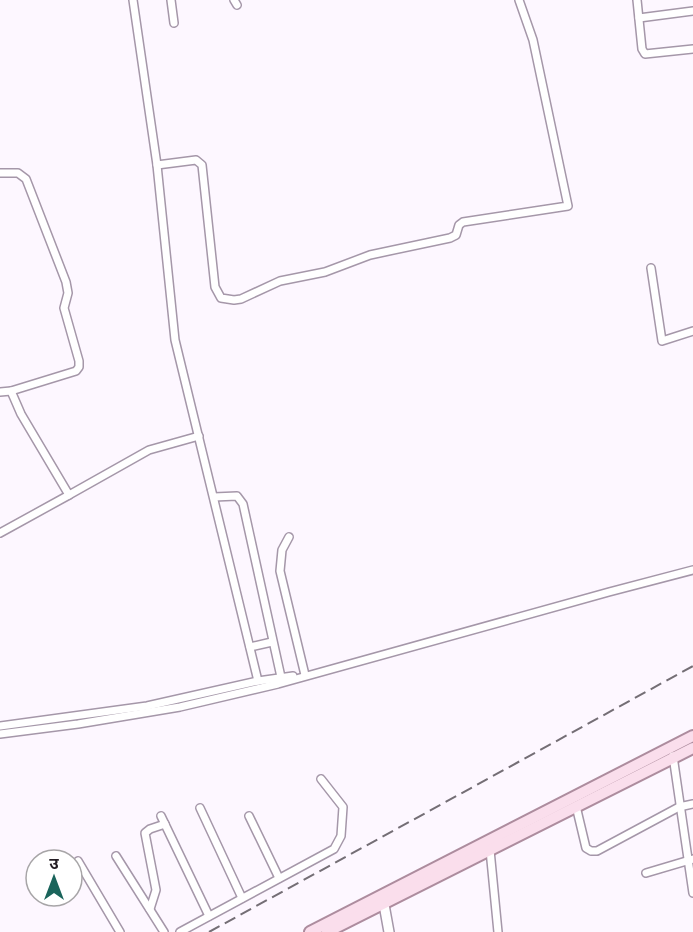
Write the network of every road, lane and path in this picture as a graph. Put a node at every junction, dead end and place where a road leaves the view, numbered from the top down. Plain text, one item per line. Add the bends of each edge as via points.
1 (133, 0) edge
2 (519, 0) edge
3 (637, 0) edge
4 (173, 1) edge
5 (693, 11) edge
6 (639, 18) junction
7 (174, 23) dead end
8 (693, 49) edge
9 (157, 165) junction
10 (0, 173) edge
11 (651, 268) dead end
12 (693, 331) edge
13 (11, 391) junction
14 (0, 392) edge
15 (199, 436) junction
16 (69, 495) junction
17 (214, 497) junction
18 (0, 533) edge
19 (289, 537) dead end
20 (693, 570) edge
21 (272, 642) junction
22 (250, 647) junction
23 (305, 675) junction
24 (281, 677) junction
25 (258, 681) junction
26 (0, 726) edge
27 (0, 734) edge
28 (693, 736) edge
29 (693, 748) edge
30 (672, 752) junction
31 (321, 778) dead end
32 (693, 804) edge
33 (576, 806) junction
34 (679, 807) junction
35 (200, 808) dead end
36 (161, 816) dead end
37 (249, 816) dead end
38 (165, 824) junction
39 (489, 850) junction
40 (117, 856) dead end
41 (690, 860) edge
42 (84, 871) edge
43 (646, 873) dead end
44 (279, 878) junction
45 (693, 893) edge
46 (242, 898) junction
47 (383, 899) junction
48 (150, 909) junction
49 (209, 916) junction
50 (120, 932) edge
51 (164, 932) edge
52 (180, 932) edge
53 (310, 932) edge
54 (327, 932) edge
55 (389, 932) edge
56 (498, 932) edge

1 - 9 street
2 - 9 street via 533,40 568,206 463,222 450,238 370,255 325,272 279,281 241,299 226,299 218,295 215,287 202,165 196,160
3 - 6 street
4 - 7 street
5 - 6 street
6 - 8 street via 645,54
9 - 15 street via 175,340
10 - 13 street via 23,175 29,184 66,282 64,308 80,364 76,371
11 - 12 street via 662,341
13 - 14 street
13 - 16 street
15 - 16 street via 149,450
15 - 17 street
16 - 18 street
17 - 21 street via 237,496 243,504
17 - 22 street
19 - 23 street via 282,550 280,571
20 - 23 street
21 - 22 street
21 - 24 street
22 - 25 street
23 - 24 street
23 - 27 street via 180,707
24 - 25 street
25 - 26 street via 147,706
28 - 30 main road
29 - 30 main road
30 - 33 main road
30 - 34 street
30 - 47 main road
31 - 44 street via 343,807 341,836 334,849
32 - 34 street
33 - 34 street via 586,848 591,851
33 - 39 main road
34 - 41 street
35 - 46 street
36 - 38 street
37 - 44 street
38 - 48 street via 145,833 156,890
38 - 49 street
39 - 47 main road
39 - 56 street
40 - 48 street
41 - 43 street
41 - 45 street
42 - 50 street
44 - 46 street
46 - 49 street
47 - 53 main road
47 - 54 main road
47 - 55 street
48 - 51 street
49 - 52 street

